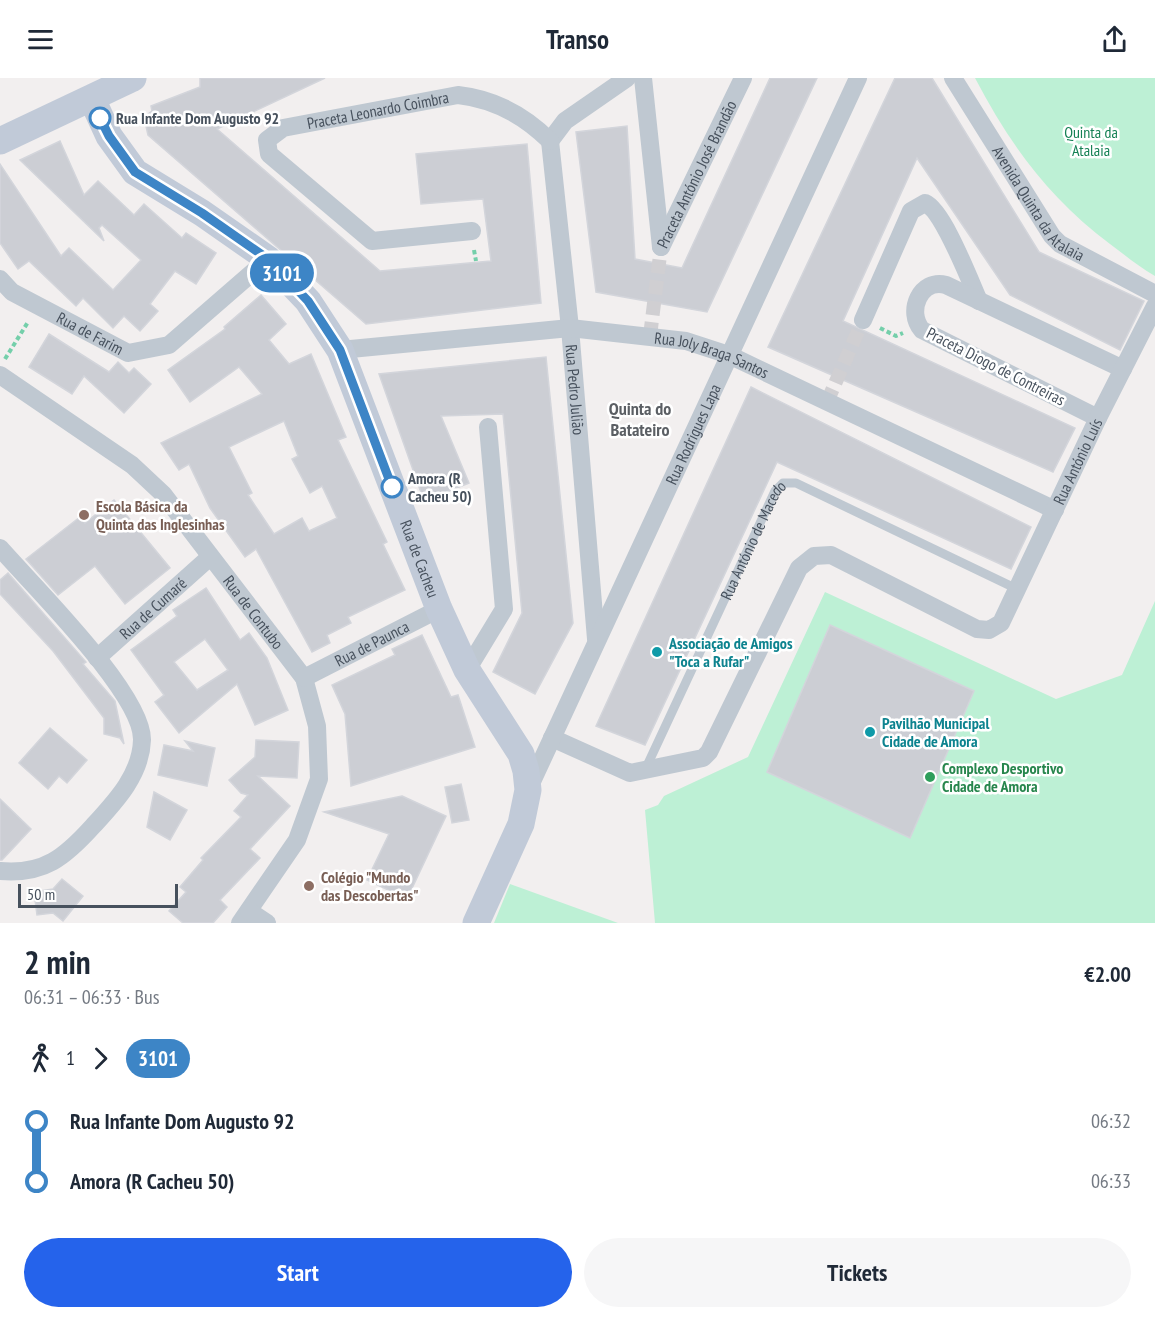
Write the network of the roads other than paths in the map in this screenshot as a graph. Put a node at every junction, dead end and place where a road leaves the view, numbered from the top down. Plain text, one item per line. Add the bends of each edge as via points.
1 (133, 78) edge
2 (627, 78) edge
3 (643, 78) edge
4 (743, 78) edge
5 (858, 78) edge
6 (953, 78) edge
7 (92, 99) junction
8 (0, 141) edge
9 (550, 141) junction
10 (472, 231) dead end
11 (268, 259) junction
12 (0, 279) edge
13 (1155, 294) edge
14 (979, 301) junction
15 (1155, 306) edge
16 (863, 320) tunnel mouth
17 (570, 328) junction
18 (340, 350) junction
19 (729, 355) junction
20 (1123, 369) junction
21 (0, 375) edge
22 (1098, 418) junction
23 (488, 427) dead end
24 (1055, 510) junction
25 (0, 548) edge
26 (210, 557) junction
27 (1019, 590) junction
28 (439, 609) junction
29 (596, 639) junction
30 (97, 658) junction
31 (466, 670) junction
32 (304, 678) junction
33 (552, 738) junction
34 (645, 770) junction
35 (528, 790) junction
36 (0, 870) edge
37 (244, 917) edge
38 (267, 923) edge
39 (476, 923) edge

1 - 7 main road
2 - 9 street via 565,121
3 - 4 street, Praceta António José Brandão via 661,247
5 - 19 street, Rua Rodrigues Lapa
6 - 13 street, Avenida Quinta da Atalaia via 1052,236 1060,244
7 - 8 main road
7 - 11 main road, Rua de Cacheu via 109,136 135,172
9 - 10 street, Praceta Leonardo Coimbra via 528,121 485,99 458,95 283,128 267,140 269,154 372,241
9 - 17 street, Rua Pedro Julião
11 - 12 street, Rua de Farim via 169,345 128,353 12,292
11 - 18 main road, Rua de Cacheu via 308,301
14 - 16 street via 950,236 925,203 911,211
14 - 20 street, Praceta Diogo de Contreiras
14 - 22 street, Praceta Diogo de Contreiras via 946,285 934,284 920,295 914,317 927,333
15 - 20 street, Rua António Luís
17 - 18 street, Rua Joly Braga Santos
17 - 19 street, Rua Joly Braga Santos via 686,341
17 - 29 street, Rua Pedro Julião
18 - 28 main road, Rua de Cacheu
19 - 24 street, Rua Joly Braga Santos
19 - 29 street, Rua Rodrigues Lapa
20 - 22 street, Rua António Luís
21 - 26 street, Rua de Contubo via 132,465 163,494
22 - 24 street, Rua António Luís
23 - 31 street via 504,609
24 - 27 street, Rua António Luís
25 - 30 street
26 - 30 street, Rua de Cumaré
26 - 32 street, Rua de Contubo
27 - 34 street, Rua António Luís via 1005,618 989,630 977,629 831,555 814,556 799,568 709,752 699,760
27 - 34 lane, Rua António de Macedo via 796,483 783,483 775,491
28 - 31 main road, Rua de Cacheu
28 - 32 street, Rua de Paunca
29 - 33 street, Rua Rodrigues Lapa
30 - 36 street via 135,710 142,740 135,771 86,834 48,867
31 - 35 main road, Rua de Cacheu via 521,754
32 - 37 street, Rua de Contubo via 317,726 319,778 297,840
33 - 34 street via 623,772
33 - 35 street, Rua Rodrigues Lapa
35 - 39 main road, Rua de Cacheu via 521,824
37 - 38 street

